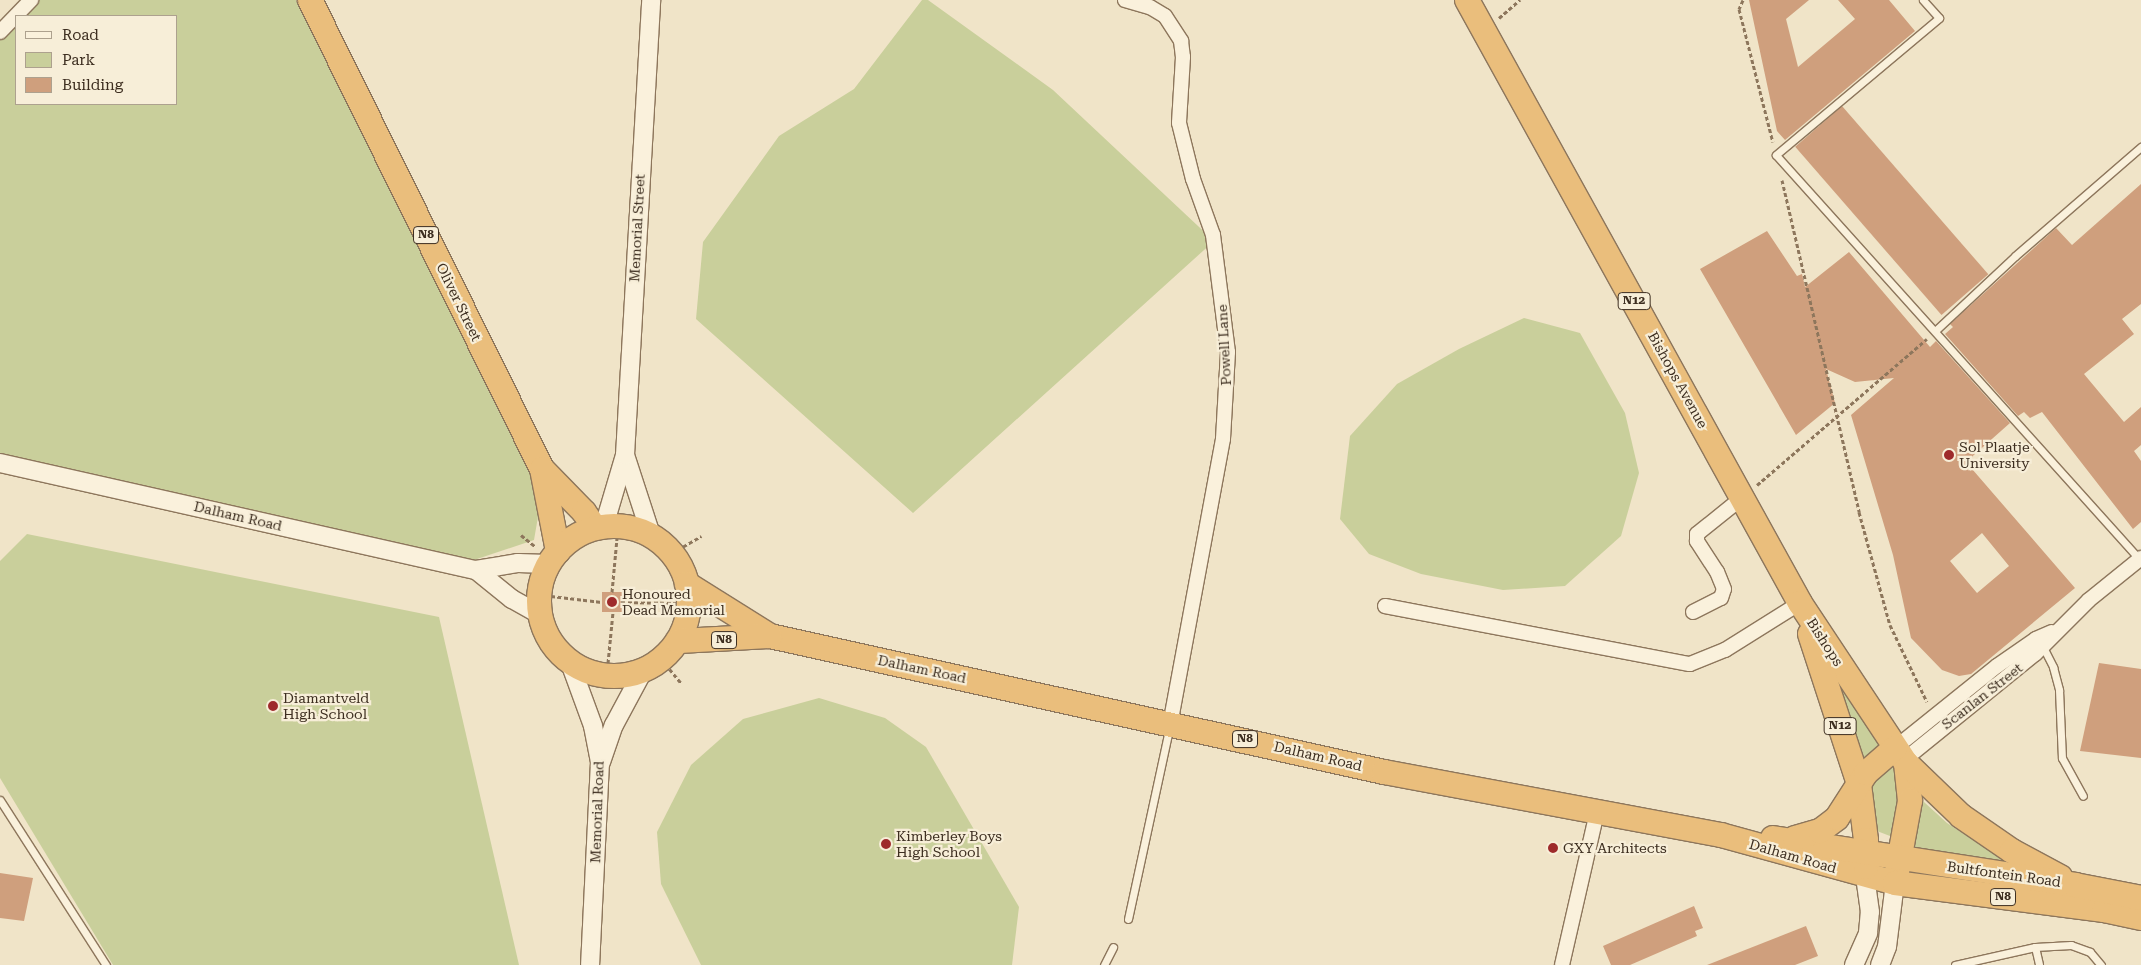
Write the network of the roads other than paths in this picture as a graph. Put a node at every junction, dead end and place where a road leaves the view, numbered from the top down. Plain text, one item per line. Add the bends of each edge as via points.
1 (31, 0) edge
2 (310, 0) edge
3 (651, 0) edge
4 (1125, 0) edge
5 (1467, 0) edge
6 (1923, 0) edge
7 (16, 15) edge
8 (15, 17) edge
9 (0, 32) edge
10 (2141, 147) edge
11 (1936, 330) junction
12 (625, 455) junction
13 (0, 463) edge
14 (542, 469) junction
15 (1743, 497) junction
16 (605, 530) junction
17 (651, 535) junction
18 (553, 557) junction
19 (2140, 560) edge
20 (476, 570) junction
21 (682, 594) junction
22 (1800, 603) junction
23 (545, 605) junction
24 (1386, 606) dead end
25 (1693, 612) dead end
26 (770, 636) junction
27 (678, 640) junction
28 (2039, 643) junction
29 (653, 659) junction
30 (570, 663) junction
31 (1170, 724) junction
32 (1902, 757) junction
33 (600, 762) junction
34 (1859, 784) junction
35 (2083, 796) dead end
36 (0, 800) edge
37 (1597, 812) junction
38 (1721, 835) junction
39 (1791, 839) junction
40 (1866, 851) junction
41 (1899, 859) junction
42 (1865, 875) junction
43 (1895, 883) junction
44 (2075, 885) junction
45 (2141, 898) edge
46 (2141, 918) edge
47 (1128, 919) dead end
48 (1113, 947) dead end
49 (2035, 947) junction
50 (106, 965) edge
51 (590, 965) edge
52 (1104, 965) edge
53 (1562, 965) edge
54 (1854, 965) edge
55 (1880, 965) edge
56 (1956, 965) edge
57 (2039, 965) edge
58 (2101, 965) edge

1 - 7 street
2 - 14 highway, Oliver Street / N8
3 - 12 street, Memorial Street
4 - 31 street, Powell Lane via 1150,7 1165,16 1181,41 1179,123 1213,236 1228,352 1223,439
5 - 15 highway, Bishops Avenue / N12
6 - 11 lane via 1939,18 1776,155
8 - 9 street
10 - 11 lane via 2015,256
11 - 19 lane
12 - 16 street, Memorial Street
12 - 17 street, Memorial Street
13 - 20 street, Dalham Road
14 - 16 highway, Oliver Street / N8
14 - 18 highway, Oliver Street / N8
15 - 22 highway, Bishops Avenue / N12
15 - 25 street via 1697,534 1697,541 1722,581 1724,594
16 - 17 highway via 628,527
16 - 18 highway via 574,537
17 - 21 highway via 669,559
18 - 20 street, Dalham Road
18 - 23 highway, N8 via 538,597
19 - 28 street, Scanlan Street
20 - 23 street, Dalham Road via 512,599
21 - 26 highway, Dalham Road / N8
21 - 27 highway via 689,604 686,623
22 - 24 street via 1725,650 1690,664
22 - 32 highway, Bishops / N12
22 - 34 highway, Bishops / N12
23 - 30 highway, N8 via 549,642
26 - 27 highway, Dalham Road / N8
26 - 31 highway, Dalham Road / N8
27 - 29 highway
28 - 32 street, Scanlan Street
28 - 32 street, Scanlan Street via 1934,716
28 - 35 lane via 2053,667 2059,690 2062,758
29 - 30 highway, N8 via 628,676 605,676 583,671
29 - 33 street via 614,725
30 - 33 street, Memorial Road via 594,732
31 - 37 highway, Dalham Road / N8 via 1384,772
31 - 47 lane
32 - 34 highway via 1872,767
32 - 41 highway, Bishops / N12 via 1910,776 1910,801
32 - 44 highway via 1961,816 2012,851
33 - 51 street, Memorial Road
34 - 39 highway via 1832,822 1820,831
34 - 40 highway, Bishops / N12
36 - 50 lane
37 - 38 highway, Dalham Road / N8
37 - 53 street
38 - 39 highway, Dalham Road / N8
38 - 42 highway, Dalham Road / N8
39 - 40 highway, Dalham Road / N8
40 - 41 highway, Bultfontein Road / N8
40 - 42 highway, Bishops / N12
41 - 43 highway, Bishops / N12
41 - 44 highway, Bultfontein Road / N8
42 - 43 highway, Bultfontein Road / N8
42 - 54 street via 1870,912 1868,933
43 - 46 highway, Bultfontein Road / N8 via 2104,910
43 - 55 street via 1887,948
44 - 45 highway, Bultfontein Road / N8
48 - 52 lane
49 - 56 lane
49 - 57 lane
49 - 58 lane via 2070,945 2090,952

